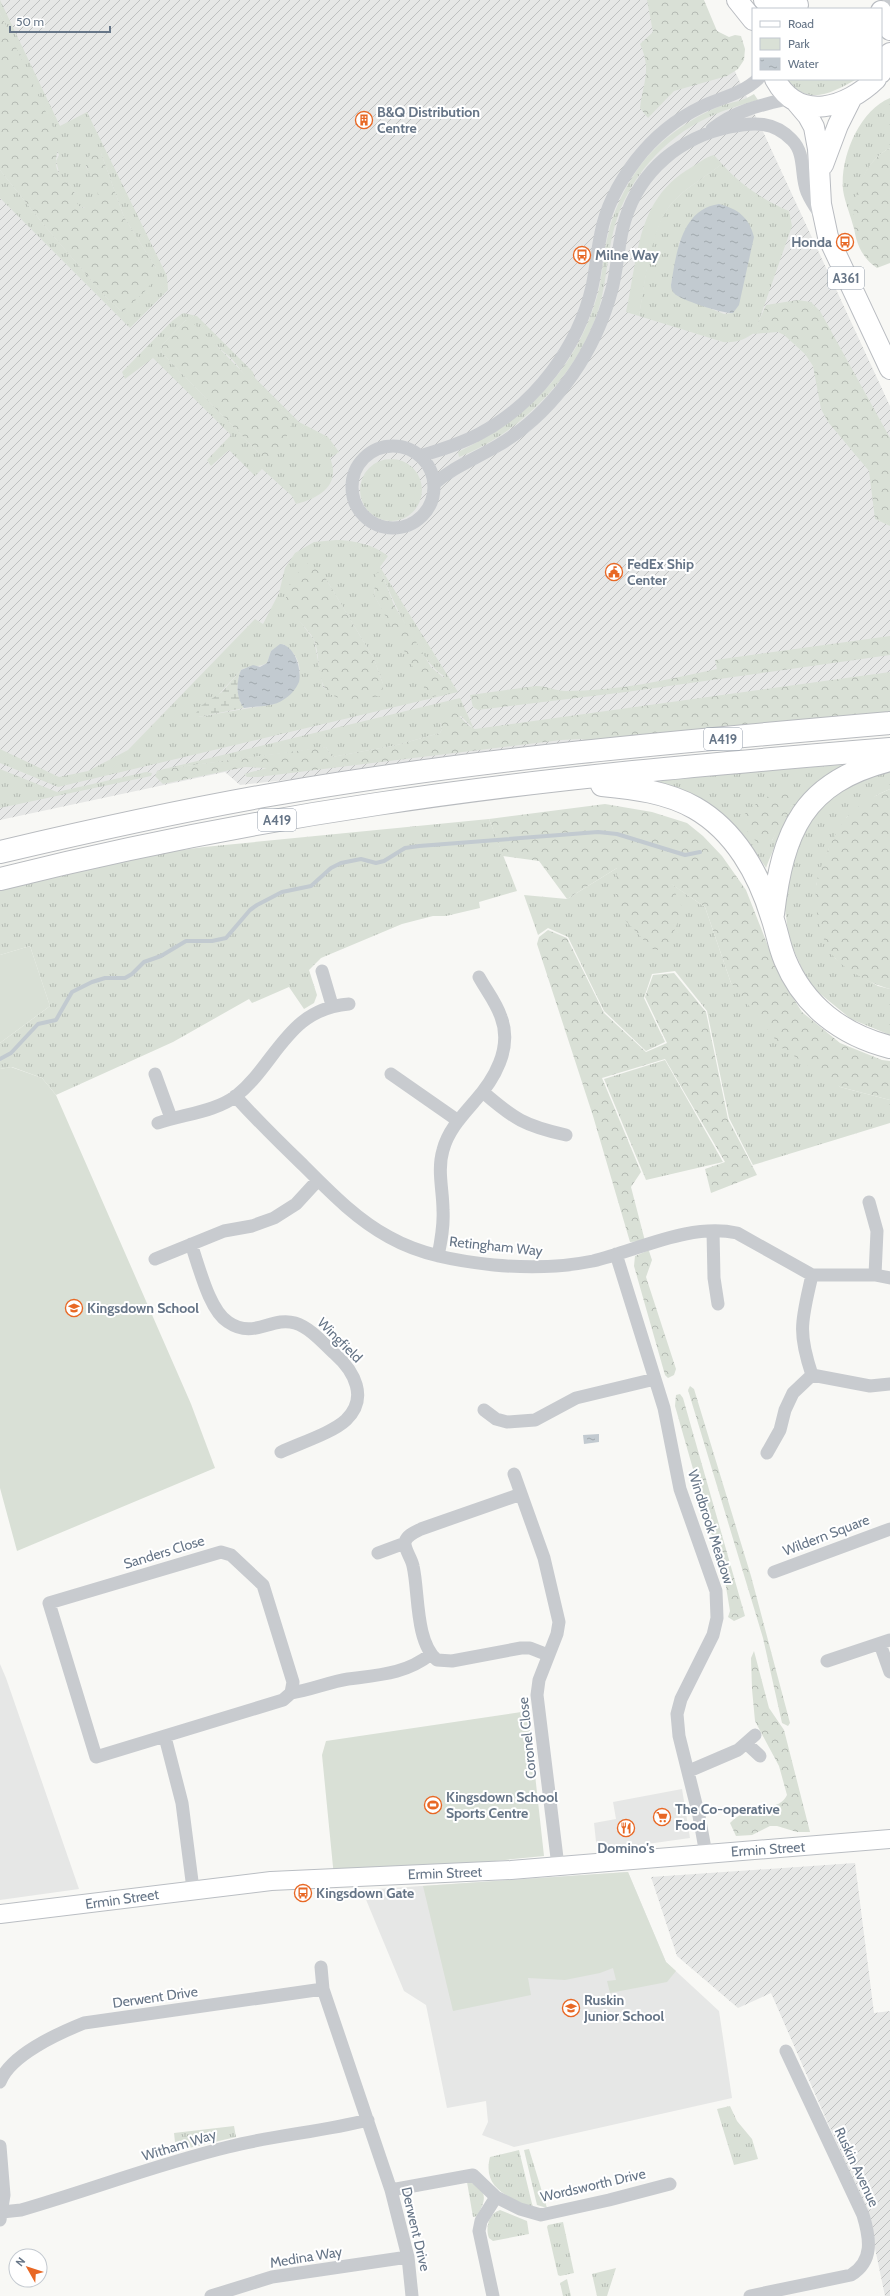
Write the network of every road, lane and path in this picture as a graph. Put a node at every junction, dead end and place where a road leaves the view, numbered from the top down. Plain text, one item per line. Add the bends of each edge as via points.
1 (737, 0) edge
2 (764, 0) edge
3 (869, 0) edge
4 (798, 5) edge
5 (879, 8) edge
6 (752, 19) edge
7 (890, 53) edge
8 (882, 71) edge
9 (757, 80) edge
10 (776, 80) edge
11 (875, 80) edge
12 (852, 97) junction
13 (794, 101) junction
14 (708, 131) junction
15 (819, 177) junction
16 (824, 221) junction
17 (890, 369) edge
18 (420, 456) junction
19 (434, 484) junction
20 (890, 723) edge
21 (890, 749) edge
22 (890, 760) edge
23 (557, 781) junction
24 (0, 852) edge
25 (0, 879) edge
26 (773, 918) junction
27 (322, 971) dead end
28 (479, 977) dead end
29 (348, 1004) dead end
30 (332, 1005) junction
31 (890, 1047) edge
32 (155, 1074) dead end
33 (391, 1074) dead end
34 (483, 1092) junction
35 (235, 1096) junction
36 (171, 1118) junction
37 (457, 1120) junction
38 (158, 1123) dead end
39 (566, 1135) dead end
40 (318, 1180) junction
41 (869, 1202) dead end
42 (713, 1231) junction
43 (191, 1244) junction
44 (616, 1254) junction
45 (438, 1256) junction
46 (155, 1259) dead end
47 (812, 1275) junction
48 (875, 1275) junction
49 (890, 1278) edge
50 (718, 1304) dead end
51 (812, 1375) junction
52 (655, 1379) junction
53 (890, 1384) edge
54 (484, 1410) dead end
55 (281, 1452) dead end
56 (767, 1453) dead end
57 (514, 1474) dead end
58 (521, 1494) junction
59 (890, 1529) edge
60 (405, 1543) junction
61 (378, 1553) dead end
62 (774, 1572) dead end
63 (885, 1642) edge
64 (431, 1654) junction
65 (548, 1655) junction
66 (827, 1661) dead end
67 (890, 1672) edge
68 (291, 1693) junction
69 (165, 1737) junction
70 (760, 1756) dead end
71 (689, 1771) junction
72 (890, 1839) edge
73 (706, 1854) junction
74 (558, 1866) junction
75 (193, 1889) junction
76 (0, 1914) edge
77 (321, 1967) dead end
78 (323, 1989) junction
79 (786, 2051) dead end
80 (1, 2074) edge
81 (368, 2120) junction
82 (0, 2146) edge
83 (670, 2184) dead end
84 (391, 2190) junction
85 (496, 2197) junction
86 (1, 2216) edge
87 (408, 2257) junction
88 (809, 2291) edge
89 (211, 2296) edge
90 (412, 2296) edge
91 (493, 2296) edge
92 (750, 2296) edge

1 - 6 main road
2 - 4 main road via 783,5
3 - 5 main road
7 - 8 main road
9 - 18 street via 738,93 701,107 678,121 657,137 636,160 605,217 592,286 579,326 564,354 542,383 514,410 481,434
10 - 13 main road
11 - 12 main road
12 - 13 main road via 820,108
12 - 15 main road, A361 via 835,132
13 - 14 street via 745,109
13 - 15 main road, A361 via 814,127
14 - 16 street via 754,122 775,127 785,133 797,147 807,193
14 - 19 street via 689,140 670,154 650,174 635,196 625,219 612,287 602,319 591,346 565,385 542,412 511,437 453,469
15 - 16 main road, A361
16 - 17 main road, A361 via 835,254
18 - 19 street via 432,473
18 - 19 street via 409,449 397,446 378,449 367,455 358,465 353,479 356,506 367,519 378,525 390,528 406,526 420,518 427,510 434,495
20 - 24 highway, A419 via 422,772 270,795 100,828
21 - 23 highway, A419
22 - 26 highway, A419 via 861,769 839,780 819,795 805,811 793,829 784,852
23 - 25 highway, A419 via 378,803 208,832
23 - 26 highway, A419 via 647,791 677,800 704,813 744,854 758,880
26 - 31 highway, A419 via 784,960 795,981 814,1005 847,1031 864,1040
27 - 30 street
28 - 34 street via 502,1018 505,1041 500,1065
29 - 30 street
30 - 35 street via 308,1018 292,1031
32 - 36 street
33 - 37 street
34 - 37 street
34 - 39 street via 531,1127
35 - 36 street via 220,1104
35 - 40 street, Retingham Way
36 - 38 street
37 - 45 street via 446,1140 440,1160 443,1226
40 - 43 street via 296,1204 274,1218 252,1226 224,1231
40 - 45 street, Retingham Way via 354,1214 382,1233
41 - 48 street via 877,1230
42 - 44 street, Retingham Way via 666,1240
42 - 47 street, Retingham Way via 737,1233
42 - 50 street via 714,1278
43 - 46 street
43 - 55 street, Wingfield via 215,1308 227,1321 250,1330 282,1322 303,1326 341,1360 355,1378 358,1395 353,1411 347,1419 338,1426
44 - 45 street, Retingham Way via 563,1267 542,1268 472,1262
44 - 52 street, Windbrook Meadow
47 - 48 street
47 - 51 street via 801,1330
48 - 49 street
51 - 53 street via 870,1386 881,1387
51 - 56 street via 793,1393 780,1430
52 - 54 street via 576,1398 535,1420 507,1422 496,1419
52 - 71 street, Windbrook Meadow via 664,1408 680,1489 713,1578 717,1600 713,1635 681,1699 677,1714 679,1736
57 - 58 street, Coronel Close
58 - 60 street via 421,1529
58 - 65 street, Coronel Close via 544,1558 559,1622
59 - 62 street, Wildern Square
60 - 61 street
60 - 64 street via 413,1564 420,1621
63 - 66 street
63 - 67 street
64 - 65 street via 437,1660 445,1661 521,1648 530,1648
64 - 68 street via 413,1667 392,1673 348,1679
65 - 74 street, Coronel Close via 538,1680 537,1695
68 - 69 street, Sanders Close via 283,1700
68 - 69 street, Sanders Close via 293,1682 263,1585 228,1553 221,1552 49,1603 96,1757
69 - 75 street via 182,1803
70 - 71 street via 751,1739 738,1750
71 - 73 street, Windbrook Meadow
72 - 73 main road, Ermin Street
73 - 74 main road, Ermin Street
74 - 75 main road, Ermin Street via 459,1873 312,1878
75 - 76 main road, Ermin Street
77 - 78 street, Derwent Drive
78 - 80 street, Derwent Drive via 84,2023 61,2032
78 - 81 street, Derwent Drive
79 - 88 street, Ruskin Avenue via 863,2215 870,2242 866,2258 856,2272
81 - 84 street, Derwent Drive
81 - 86 street, Witham Way via 227,2147
82 - 86 street via 4,2187
83 - 85 street, Wordsworth Drive via 541,2215 520,2209
84 - 85 street, Wordsworth Drive via 473,2175
84 - 87 street, Derwent Drive
85 - 91 street via 481,2222 479,2231
87 - 89 street, Medina Way via 272,2277
87 - 90 street, Derwent Drive
88 - 92 street, Ruskin Avenue

